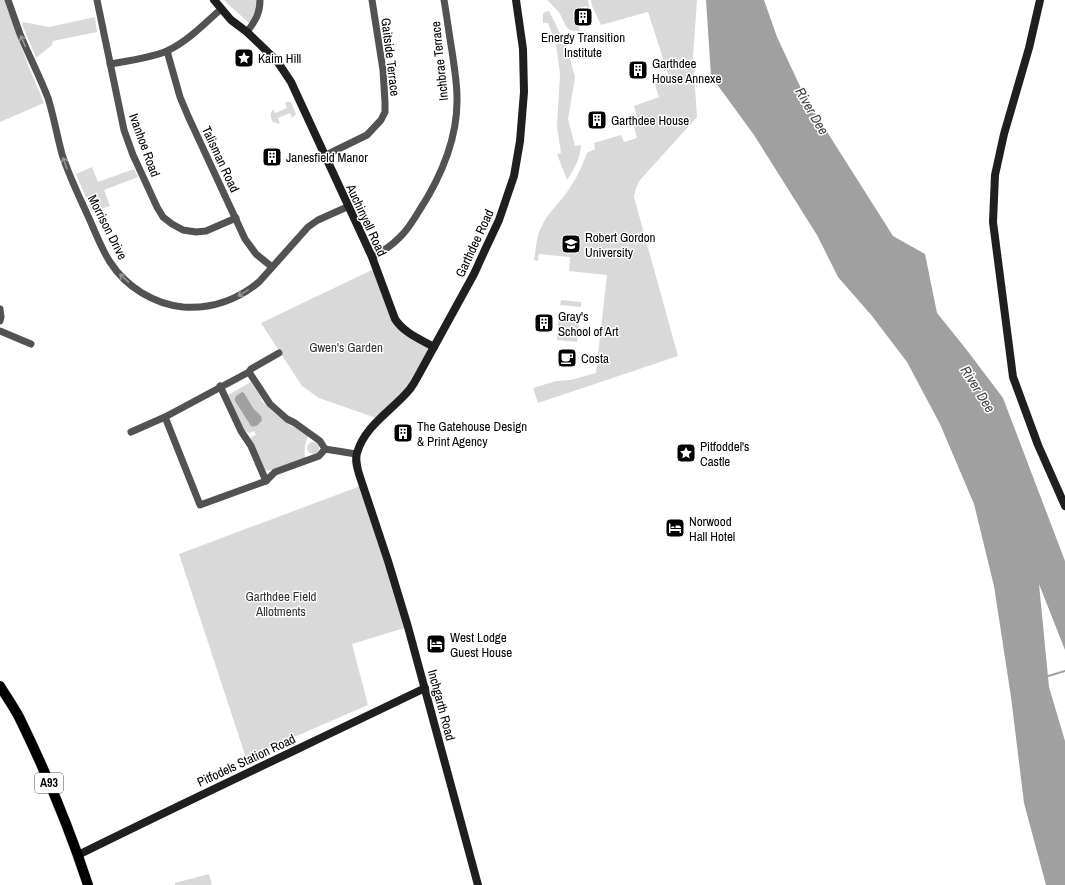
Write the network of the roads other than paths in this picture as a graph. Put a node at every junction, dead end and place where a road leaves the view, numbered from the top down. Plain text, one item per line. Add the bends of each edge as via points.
1 (8, 0) edge
2 (97, 0) edge
3 (214, 0) edge
4 (260, 0) edge
5 (372, 0) edge
6 (444, 0) edge
7 (516, 0) edge
8 (1040, 0) edge
9 (221, 9) junction
10 (247, 32) junction
11 (167, 51) junction
12 (110, 64) junction
13 (324, 156) junction
14 (348, 207) junction
15 (236, 218) junction
16 (372, 257) junction
17 (272, 267) junction
18 (0, 309) edge
19 (0, 321) edge
20 (0, 331) edge
21 (31, 344) dead end
22 (434, 347) junction
23 (280, 354) dead end
24 (249, 372) junction
25 (220, 386) junction
26 (165, 416) junction
27 (131, 432) dead end
28 (325, 449) junction
29 (356, 454) junction
30 (356, 464) joint
31 (266, 481) junction
32 (1065, 506) edge
33 (0, 686) edge
34 (425, 688) junction
35 (78, 855) junction
36 (88, 885) edge
37 (478, 885) edge

17 -> 1 street, Morrison Drive via 253,288 237,297 222,303 193,308 163,303 151,298 120,275 100,242 66,166 48,100
2 - 12 street, Ivanhoe Road
3 - 9 street, Auchinyell Road
4 - 10 street via 257,18
5 - 13 street, Gaitside Terrace via 383,70 385,112 367,134
6 - 16 street, Inchbrae Terrace via 456,74 456,119 452,140 430,195 412,222 400,238
7 - 22 street, Garthdee Road via 523,49 524,92 514,176 474,274
8 - 32 street via 995,175 993,222 1013,377 1038,445
9 - 10 street, Auchinyell Road
9 - 11 street via 183,42
10 - 13 street, Auchinyell Road via 277,61 291,82
11 - 12 street
11 - 15 street, Talisman Road via 180,97
12 - 15 street, Ivanhoe Road via 124,130 133,156 163,217 183,230 196,232 206,231
13 - 14 street, Auchinyell Road
14 - 16 street, Auchinyell Road
14 - 17 street, Morrison Drive via 308,227
15 - 17 street, Talisman Road via 245,239 256,254
16 - 22 street, Auchinyell Road via 395,319 406,331
18 - 19 street
20 - 21 street
22 - 29 street, Garthdee Road via 411,388 379,419 365,436
23 - 24 street
24 - 25 street
24 - 28 street via 270,404 320,441
25 - 26 street
25 - 31 street
26 - 27 street
26 - 31 street via 200,505
28 - 29 street
28 - 31 street via 319,456 275,472
29 - 30 street, Garthdee Road
30 - 34 street, Inchgarth Road via 388,561
33 - 35 main road, A93 via 18,715 42,766
34 - 35 street, Pitfodels Station Road
34 - 37 street, Inchgarth Road
35 - 36 main road, A93

